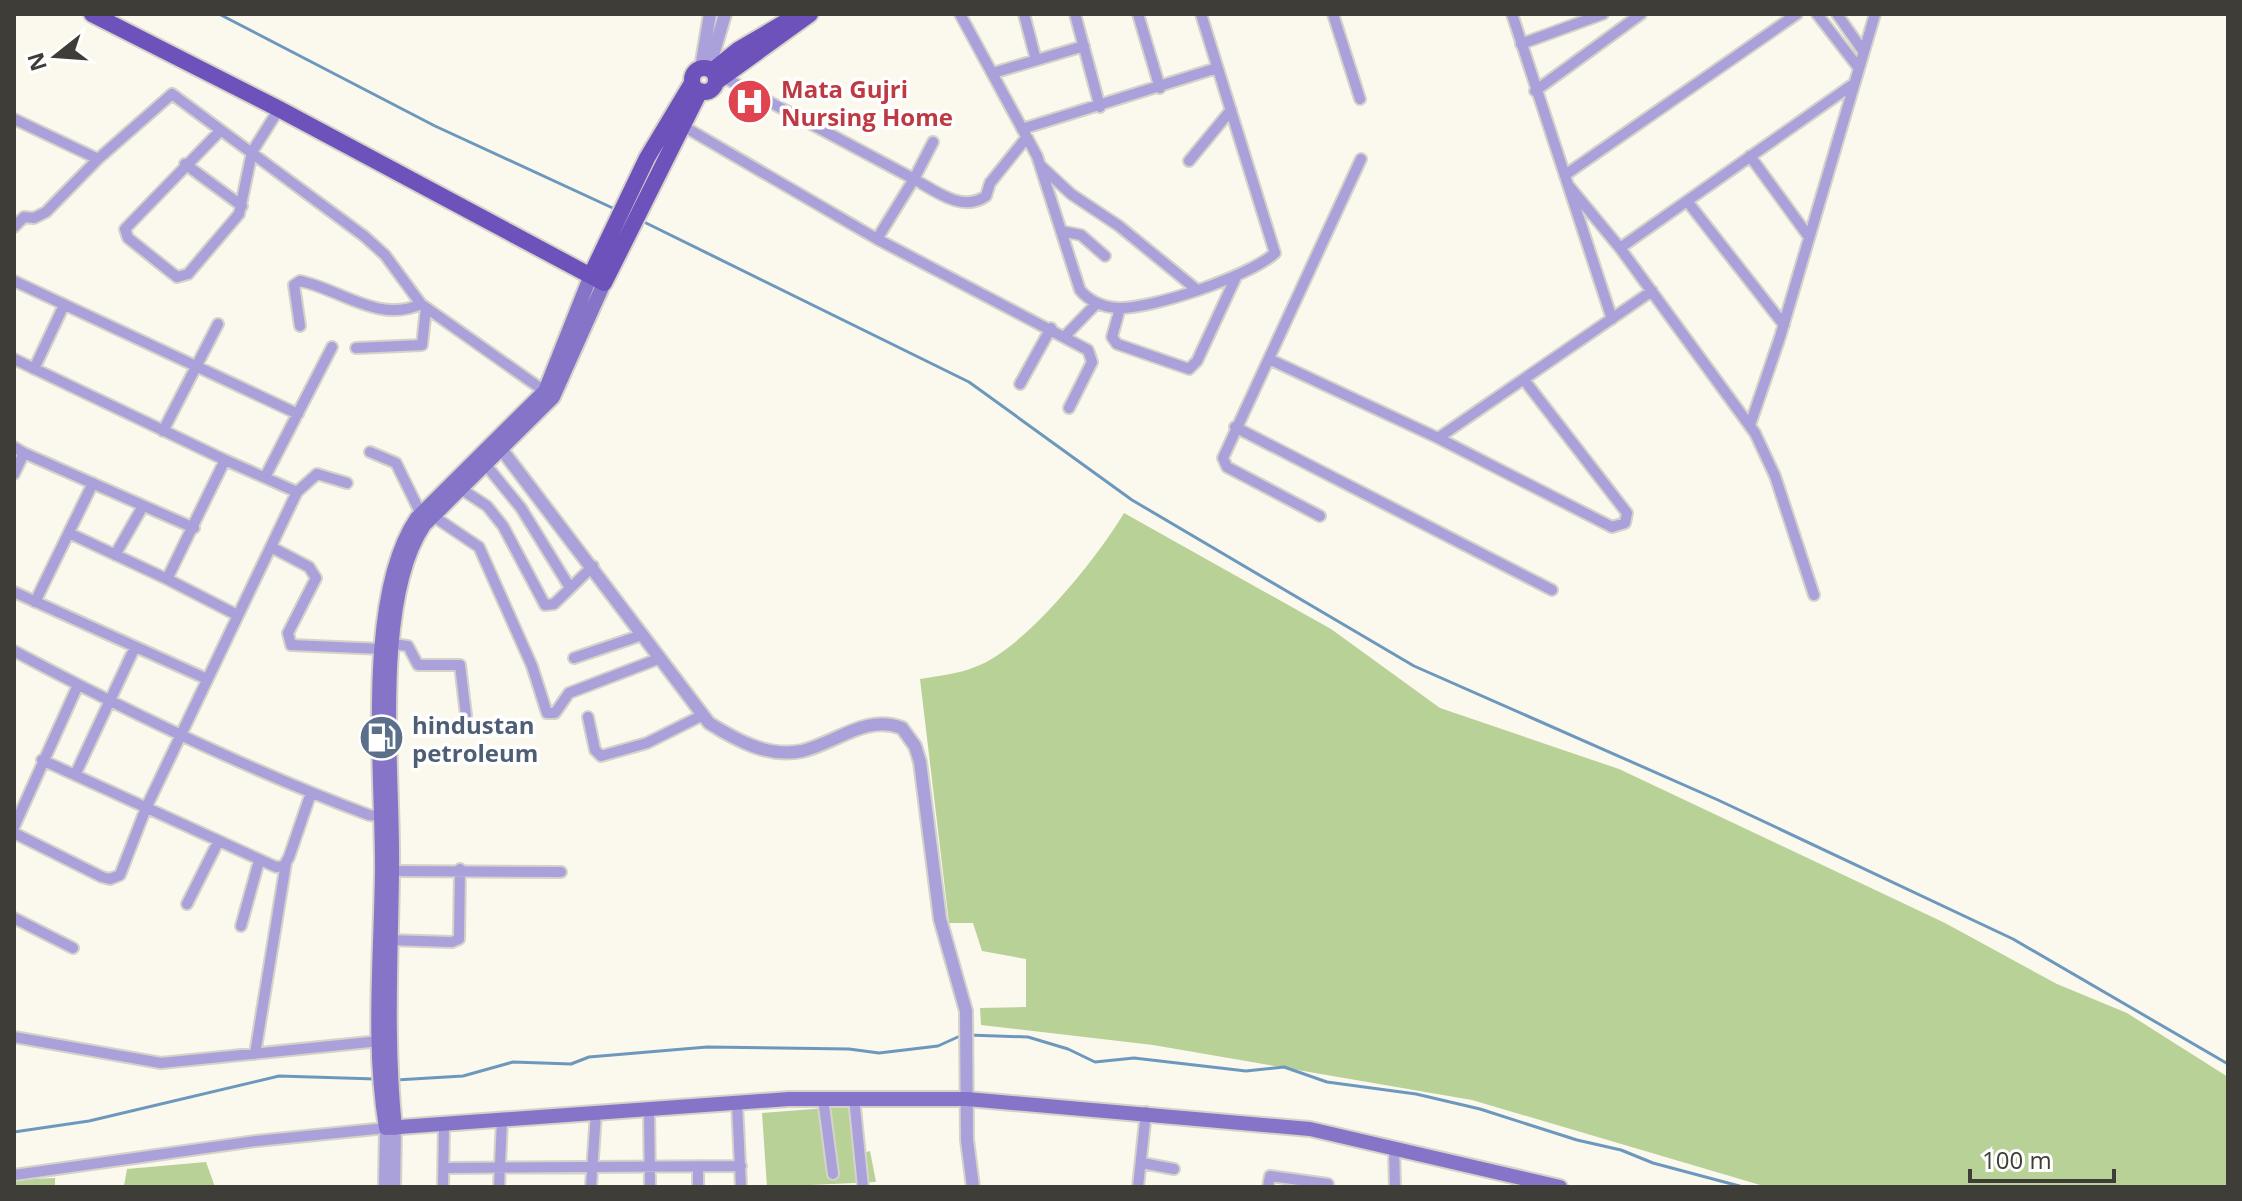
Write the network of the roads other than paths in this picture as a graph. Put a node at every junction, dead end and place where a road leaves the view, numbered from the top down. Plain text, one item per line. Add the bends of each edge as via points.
1 (92, 14) edge
2 (710, 14) edge
3 (725, 14) edge
4 (802, 14) edge
5 (810, 14) edge
6 (960, 14) edge
7 (1024, 14) edge
8 (1075, 14) edge
9 (1138, 14) edge
10 (1201, 14) edge
11 (1333, 14) edge
12 (1512, 14) edge
13 (1603, 14) edge
14 (1641, 14) edge
15 (1797, 14) edge
16 (1817, 14) edge
17 (1837, 14) edge
18 (1875, 14) edge
19 (1521, 44) junction
20 (1084, 46) junction
21 (1863, 51) junction
22 (1036, 60) junction
23 (1858, 67) junction
24 (1217, 68) junction
25 (712, 73) junction
26 (993, 73) junction
27 (1852, 85) junction
28 (696, 87) junction
29 (1160, 88) junction
30 (1535, 91) junction
31 (1360, 99) dead end
32 (1100, 107) junction
33 (279, 109) junction
34 (1231, 110) junction
35 (14, 119) edge
36 (683, 126) junction
37 (220, 131) junction
38 (1025, 133) junction
39 (933, 142) dead end
40 (252, 152) junction
41 (1750, 156) junction
42 (98, 159) junction
43 (1361, 159) dead end
44 (1189, 161) dead end
45 (185, 164) junction
46 (1040, 165) junction
47 (914, 179) junction
48 (1566, 180) junction
49 (640, 189) junction
50 (1687, 201) junction
51 (242, 206) junction
52 (14, 227) edge
53 (1061, 231) junction
54 (1809, 237) junction
55 (877, 239) junction
56 (1620, 248) junction
57 (1105, 256) dead end
58 (1236, 277) junction
59 (597, 279) junction
60 (14, 281) edge
61 (1196, 289) junction
62 (1652, 291) junction
63 (1096, 304) junction
64 (64, 305) junction
65 (423, 306) junction
66 (1120, 308) junction
67 (1612, 319) junction
68 (218, 324) dead end
69 (1784, 325) junction
70 (300, 326) dead end
71 (1051, 328) junction
72 (1065, 336) junction
73 (332, 347) dead end
74 (356, 348) dead end
75 (14, 359) edge
76 (1269, 359) junction
77 (196, 367) junction
78 (34, 369) junction
79 (1525, 381) junction
80 (1020, 384) dead end
81 (549, 394) junction
82 (1069, 408) dead end
83 (298, 414) junction
84 (1750, 425) junction
85 (1235, 427) junction
86 (163, 431) junction
87 (1438, 438) junction
88 (499, 446) junction
89 (19, 450) edge
90 (370, 452) dead end
91 (225, 460) junction
92 (486, 465) junction
93 (14, 474) edge
94 (265, 477) junction
95 (93, 483) junction
96 (347, 483) dead end
97 (461, 489) junction
98 (297, 492) junction
99 (143, 506) junction
100 (427, 515) junction
101 (1320, 516) dead end
102 (194, 528) junction
103 (71, 534) junction
104 (271, 547) junction
105 (115, 555) junction
106 (593, 566) junction
107 (167, 579) junction
108 (569, 586) junction
109 (1552, 590) dead end
110 (14, 592) edge
111 (1814, 595) dead end
112 (35, 602) junction
113 (237, 615) junction
114 (642, 635) junction
115 (388, 646) junction
116 (135, 647) junction
117 (14, 651) edge
118 (574, 658) dead end
119 (658, 659) junction
120 (207, 679) junction
121 (78, 685) junction
122 (109, 702) junction
123 (466, 715) dead end
124 (701, 716) junction
125 (588, 717) dead end
126 (180, 737) junction
127 (42, 760) junction
128 (75, 775) junction
129 (311, 793) junction
130 (146, 808) junction
131 (386, 817) junction
132 (14, 827) edge
133 (14, 833) edge
134 (218, 842) junction
135 (259, 861) junction
136 (286, 863) junction
137 (460, 869) junction
138 (392, 871) junction
139 (561, 872) dead end
140 (187, 904) dead end
141 (14, 918) edge
142 (241, 926) dead end
143 (389, 940) junction
144 (73, 948) dead end
145 (14, 1037) edge
146 (380, 1041) junction
147 (255, 1054) junction
148 (385, 1065) junction
149 (823, 1098) junction
150 (854, 1098) junction
151 (967, 1099) junction
152 (737, 1103) junction
153 (649, 1109) junction
154 (1146, 1112) junction
155 (596, 1113) junction
156 (502, 1120) junction
157 (444, 1124) junction
158 (390, 1128) junction
159 (1394, 1148) junction
160 (1142, 1163) junction
161 (741, 1166) junction
162 (698, 1167) junction
163 (444, 1168) junction
164 (592, 1168) junction
165 (649, 1169) junction
166 (1174, 1169) dead end
167 (500, 1170) junction
168 (833, 1174) dead end
169 (14, 1175) edge
170 (385, 1187) edge
171 (394, 1187) edge
172 (443, 1187) edge
173 (499, 1187) edge
174 (591, 1187) edge
175 (650, 1187) edge
176 (698, 1187) edge
177 (741, 1187) edge
178 (863, 1187) edge
179 (973, 1187) edge
180 (1138, 1187) edge
181 (1268, 1187) edge
182 (1327, 1187) edge
183 (1395, 1187) edge
184 (1560, 1187) edge

1 - 33 main road
2 - 25 street
3 - 25 street
4 - 25 main road via 738,50
5 - 25 main road
6 - 26 street
7 - 22 street
8 - 20 street
9 - 29 street
10 - 24 street
11 - 31 street
12 - 19 street
13 - 19 street
14 - 30 street
15 - 48 street
16 - 23 street
17 - 21 street
18 - 21 street
19 - 30 street
20 - 22 street
20 - 32 street
21 - 23 street
22 - 26 street
23 - 27 street
24 - 29 street
24 - 34 street
25 - 28 main road via 712,89
25 - 47 street
26 - 38 street
27 - 41 street
27 - 54 street
28 - 36 main road
28 - 49 main road
29 - 32 street
30 - 48 street
32 - 38 street
33 - 40 street
33 - 59 main road
34 - 44 street
34 - 58 street via 1276,248
35 - 42 street
36 - 49 main road
36 - 55 street
37 - 40 street
37 - 42 street via 172,94
37 - 45 street
38 - 46 street
38 - 47 street via 984,199 950,200
39 - 47 street
40 - 51 street
40 - 65 street via 364,236
41 - 50 street
41 - 54 street
42 - 52 street via 46,212 24,217
43 - 76 street
45 - 51 street
45 - 51 street via 124,233 172,275 188,274
46 - 53 street
46 - 61 street
47 - 55 street
48 - 56 street
48 - 67 street
49 - 59 main road
50 - 56 street
50 - 69 street
53 - 57 street via 1081,235
53 - 63 street via 1080,290
54 - 69 street
55 - 71 street
56 - 62 street
58 - 61 street
58 - 66 street via 1189,369 1114,342
59 - 81 main road
60 - 64 street
61 - 66 street
62 - 67 street
62 - 84 street
63 - 66 street
63 - 72 street
64 - 77 street
64 - 78 street
65 - 70 street via 381,310 300,281 294,285
65 - 74 street via 422,345
65 - 81 street
67 - 79 street
68 - 77 street
69 - 84 street
71 - 72 street
71 - 80 street
72 - 82 street via 1092,357
73 - 83 street
75 - 78 street
76 - 85 street
76 - 87 street
77 - 83 street
77 - 86 street
78 - 86 street
79 - 87 street
79 - 87 street via 1627,513 1625,523 1612,527
81 - 88 main road
83 - 94 street
84 - 111 street via 1775,476
85 - 101 street via 1223,458 1227,467
85 - 109 street
86 - 91 street
88 - 92 main road
88 - 100 main road
88 - 106 street
89 - 93 street
89 - 95 street
90 - 100 street via 396,463
91 - 94 street
91 - 102 street
92 - 97 main road
92 - 108 street via 521,508
94 - 98 street
95 - 99 street
95 - 103 street
96 - 98 street via 317,474
97 - 100 main road
97 - 108 street via 487,506 503,526 545,605 554,604
98 - 104 street
99 - 102 street
99 - 105 street
100 - 115 main road via 403,539 393,566
100 - 119 street via 479,547 547,713 555,713 569,693
102 - 107 street
103 - 105 street
103 - 112 street
104 - 113 street
104 - 115 street via 315,574 288,633 291,645
105 - 107 street
106 - 108 street
106 - 114 street
107 - 113 street
110 - 112 street
112 - 116 street
113 - 120 street
114 - 118 street
114 - 119 street
115 - 123 street via 408,646 418,665 460,665
115 - 131 main road
116 - 120 street
116 - 122 street
117 - 121 street
119 - 124 street
120 - 126 street
121 - 122 street
121 - 127 street
122 - 126 street
122 - 128 street
124 - 125 street via 647,743 601,756
124 - 151 street via 757,749 790,752 869,725 902,728 920,762 940,919 968,1027
126 - 129 street
126 - 130 street
127 - 128 street
127 - 132 street
128 - 130 street
129 - 131 street
129 - 136 street
130 - 133 street via 115,878 102,877
130 - 134 street
131 - 138 main road
131 - 146 main road
134 - 135 street
134 - 140 street
135 - 136 street via 276,867
135 - 142 street
136 - 147 street
137 - 138 street
137 - 139 street
137 - 143 street via 457,941
138 - 143 main road
141 - 144 street
143 - 148 main road
145 - 147 street via 151,1063
146 - 147 street
146 - 148 main road
148 - 158 main road
149 - 150 main road
149 - 152 main road
149 - 168 street
150 - 151 main road
150 - 178 street
151 - 154 main road
151 - 179 street
152 - 153 main road
152 - 161 street
153 - 155 main road
153 - 165 street
154 - 159 main road via 1310,1129
154 - 160 street
155 - 156 main road
155 - 164 street
156 - 157 main road
156 - 167 street
157 - 158 main road
157 - 163 street
158 - 169 street
158 - 170 street
158 - 171 street
159 - 183 street
159 - 184 main road
160 - 166 street
160 - 180 street
161 - 162 street
161 - 177 street
162 - 165 street
162 - 176 street
163 - 167 street
163 - 172 street
164 - 165 street
164 - 167 street
164 - 174 street
165 - 175 street
167 - 173 street
181 - 182 street via 1270,1176

